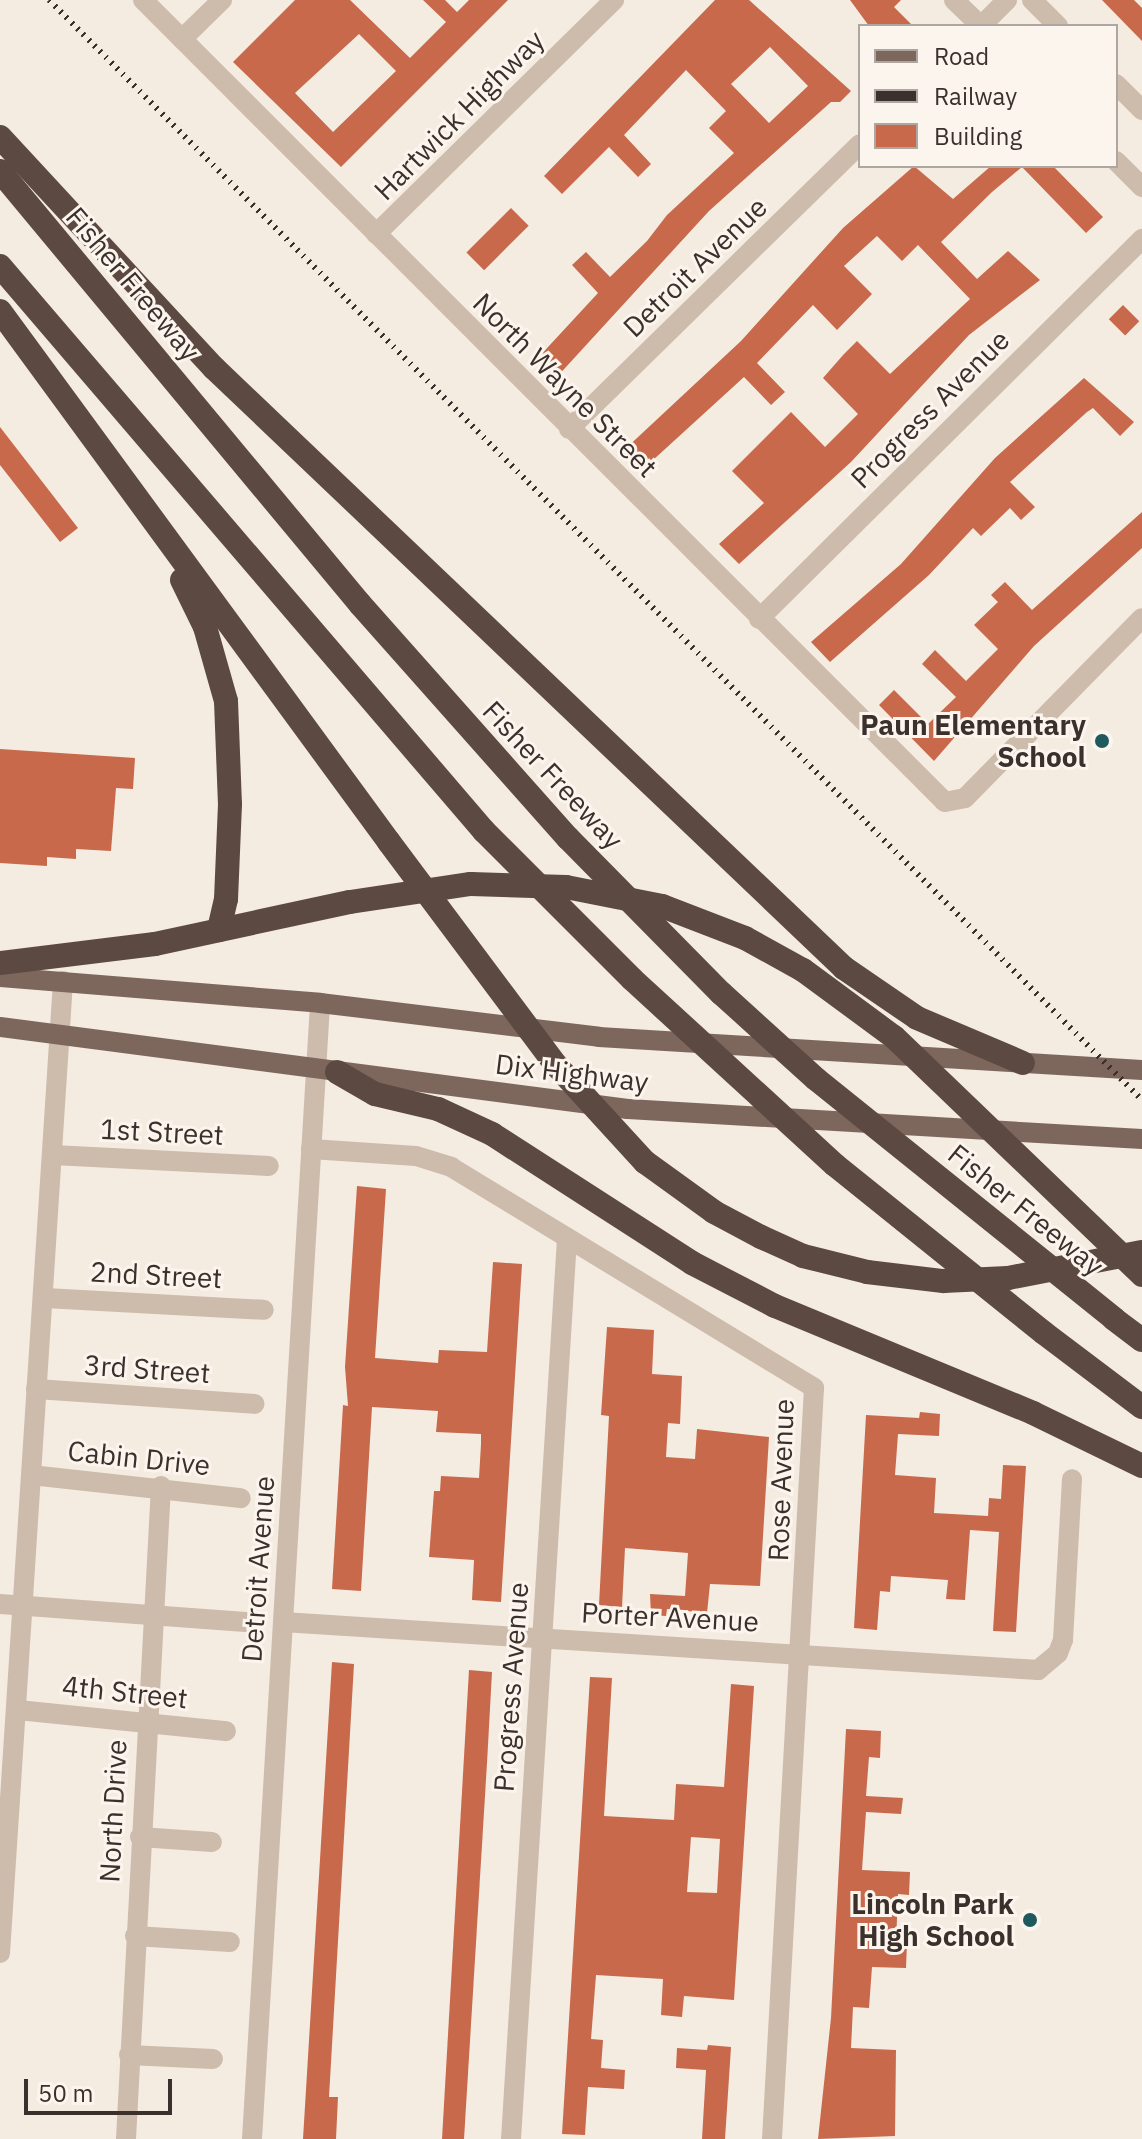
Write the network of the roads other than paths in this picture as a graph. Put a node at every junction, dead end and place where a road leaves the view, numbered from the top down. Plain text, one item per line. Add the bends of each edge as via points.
1 (143, 0) edge
2 (222, 0) edge
3 (614, 0) edge
4 (954, 0) edge
5 (1007, 0) edge
6 (1032, 0) edge
7 (979, 24) edge
8 (983, 24) edge
9 (1056, 24) edge
10 (182, 39) junction
11 (1118, 86) edge
12 (1142, 110) edge
13 (0, 137) edge
14 (858, 146) edge
15 (1118, 163) edge
16 (0, 171) edge
17 (1142, 187) edge
18 (376, 234) junction
19 (1142, 239) edge
20 (0, 266) edge
21 (0, 311) edge
22 (569, 429) junction
23 (155, 528) junction
24 (1142, 618) edge
25 (759, 619) junction
26 (219, 930) junction
27 (0, 963) edge
28 (0, 977) edge
29 (63, 981) junction
30 (320, 1003) junction
31 (0, 1027) edge
32 (61, 1034) junction
33 (1023, 1063) junction
34 (327, 1070) junction
35 (1142, 1070) edge
36 (1142, 1139) edge
37 (311, 1149) junction
38 (53, 1155) junction
39 (269, 1166) dead end
40 (567, 1238) junction
41 (1142, 1252) edge
42 (1142, 1275) edge
43 (45, 1298) junction
44 (264, 1310) dead end
45 (1142, 1340) edge
46 (36, 1389) junction
47 (254, 1404) dead end
48 (1142, 1407) edge
49 (1142, 1466) edge
50 (31, 1475) junction
51 (1072, 1479) dead end
52 (161, 1486) junction
53 (241, 1498) dead end
54 (0, 1604) edge
55 (24, 1606) junction
56 (153, 1615) junction
57 (245, 1622) dead end
58 (283, 1622) junction
59 (542, 1637) junction
60 (801, 1653) junction
61 (18, 1710) junction
62 (145, 1722) junction
63 (226, 1731) dead end
64 (140, 1837) junction
65 (212, 1842) dead end
66 (135, 1936) junction
67 (230, 1942) dead end
68 (0, 1953) edge
69 (129, 2055) junction
70 (213, 2059) dead end
71 (126, 2139) edge
72 (252, 2139) edge
73 (511, 2139) edge
74 (772, 2139) edge

1 - 10 street, North Wayne Street
2 - 10 street
3 - 18 street, Hartwick Highway
4 - 7 street
5 - 8 street
6 - 9 street
10 - 18 street, North Wayne Street
11 - 12 street
13 - 33 highway via 214,368 844,968 917,1018
14 - 22 street, Detroit Avenue
15 - 17 street
16 - 45 highway, Fisher Freeway, bridge via 360,604 568,838 721,993 816,1079
18 - 22 street, North Wayne Street
19 - 25 street, Progress Avenue
20 - 48 highway, bridge via 484,831 632,979 835,1165
21 - 23 highway
22 - 25 street, North Wayne Street
23 - 26 highway via 205,627 226,701 230,804 226,899
23 - 41 highway, bridge via 556,1065 645,1162 714,1212 761,1237 803,1256 867,1272 943,1281 1008,1278
24 - 25 street, North Wayne Street via 965,798 951,803 929,790
26 - 27 highway via 155,944
26 - 42 highway, bridge via 471,884 566,887 662,906 745,938 803,970 894,1037
28 - 29 main road, Dix Highway
29 - 30 main road, Dix Highway
29 - 32 street
30 - 33 main road, Dix Highway via 599,1037
30 - 34 street, Detroit Avenue
31 - 32 main road, Dix Highway
32 - 34 main road, Dix Highway
32 - 38 street
33 - 35 main road, Dix Highway
34 - 36 main road, Dix Highway via 628,1109
34 - 37 street, Detroit Avenue
34 - 49 highway via 375,1094 438,1109 492,1134 692,1263 775,1306 1033,1413
37 - 40 street, Rose Avenue via 436,1160
37 - 58 street, Detroit Avenue
38 - 39 street, 1st Street
38 - 43 street
40 - 59 street, Progress Avenue
40 - 60 street, Rose Avenue via 814,1388
43 - 44 street, 2nd Street
43 - 46 street
46 - 47 street, 3rd Street
46 - 50 street
50 - 52 street, Cabin Drive
50 - 55 street
51 - 60 street, Porter Avenue via 1063,1640 1038,1670
52 - 53 street, Cabin Drive
52 - 56 street, North Drive
54 - 55 street
55 - 56 street
55 - 61 street
56 - 57 street
56 - 62 street, North Drive
58 - 59 street, Porter Avenue
58 - 72 street, Detroit Avenue
59 - 60 street, Porter Avenue
59 - 73 street, Progress Avenue
60 - 74 street, Rose Avenue
61 - 62 street, 4th Street
61 - 68 street
62 - 63 street, 4th Street
62 - 64 street, North Drive
64 - 65 street
64 - 66 street, North Drive
66 - 67 street
66 - 69 street, North Drive
69 - 70 street
69 - 71 street, North Drive

